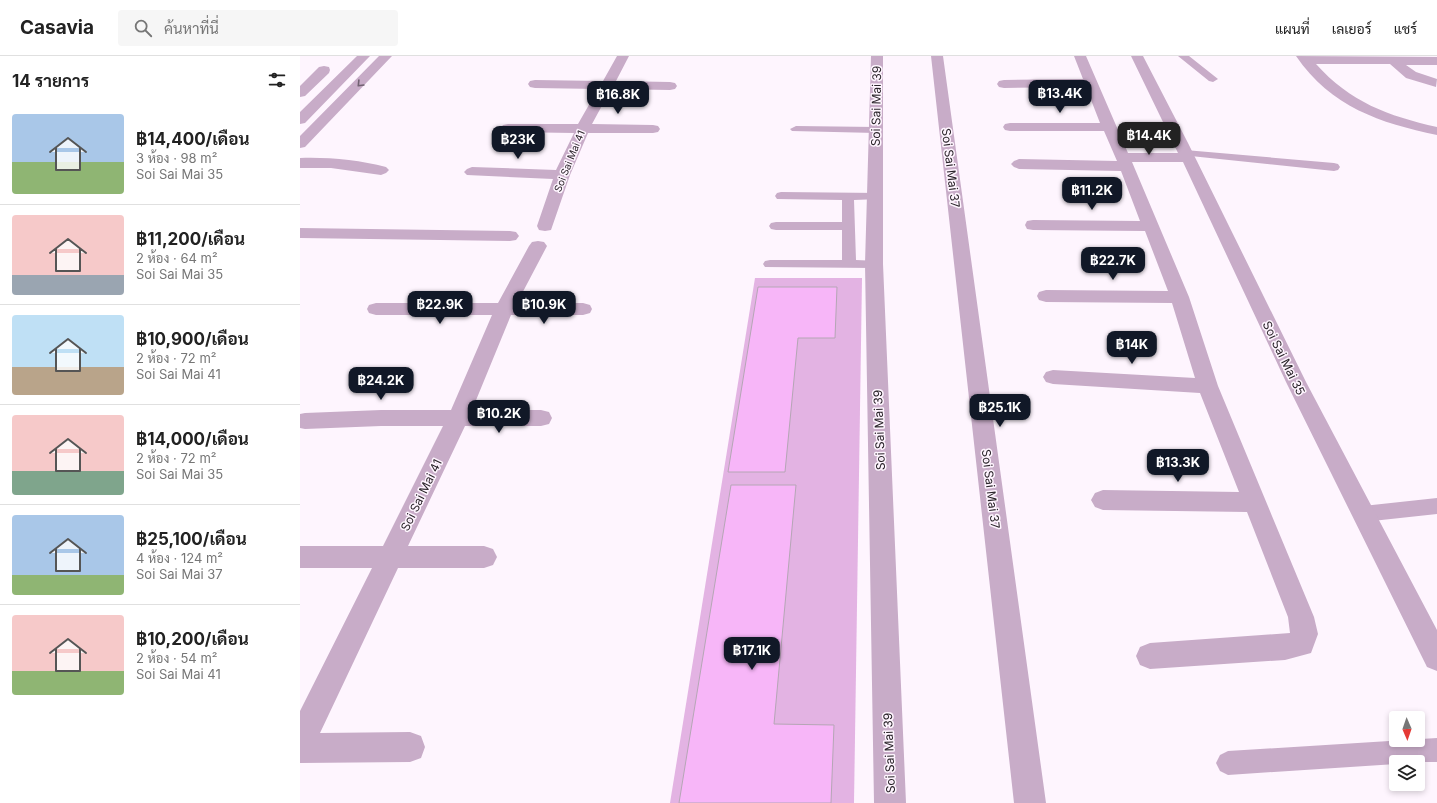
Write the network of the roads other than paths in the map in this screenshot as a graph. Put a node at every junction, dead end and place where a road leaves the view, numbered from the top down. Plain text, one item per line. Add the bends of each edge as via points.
1 (364, 56) edge
2 (386, 56) edge
3 (623, 56) edge
4 (877, 56) edge
5 (937, 56) edge
6 (1080, 56) edge
7 (1137, 56) edge
8 (1183, 56) edge
9 (1303, 58) edge
10 (1394, 61) junction
11 (1437, 61) edge
12 (326, 63) dead end
13 (1214, 79) dead end
14 (1091, 83) junction
15 (1436, 83) dead end
16 (535, 84) dead end
17 (1004, 84) dead end
18 (606, 86) junction
19 (670, 86) dead end
20 (300, 93) edge
21 (301, 118) edge
22 (324, 120) junction
23 (1010, 127) dead end
24 (508, 128) dead end
25 (583, 128) junction
26 (653, 129) dead end
27 (796, 129) dead end
28 (876, 130) junction
29 (1437, 131) edge
30 (300, 144) edge
31 (1122, 147) junction
32 (1180, 149) junction
33 (300, 163) edge
34 (1019, 164) dead end
35 (1334, 166) dead end
36 (381, 170) dead end
37 (472, 172) dead end
38 (562, 175) junction
39 (781, 196) dead end
40 (848, 196) junction
41 (876, 196) junction
42 (1033, 225) dead end
43 (776, 226) dead end
44 (849, 226) junction
45 (1150, 226) junction
46 (535, 231) junction
47 (300, 233) edge
48 (510, 236) junction
49 (770, 264) dead end
50 (849, 264) junction
51 (874, 264) junction
52 (1046, 296) dead end
53 (1180, 297) junction
54 (376, 309) dead end
55 (583, 309) dead end
56 (504, 310) junction
57 (1053, 377) dead end
58 (1208, 386) junction
59 (458, 418) junction
60 (541, 418) dead end
61 (305, 420) dead end
62 (1103, 500) dead end
63 (1253, 502) junction
64 (1437, 506) edge
65 (1363, 514) junction
66 (300, 557) edge
67 (391, 557) junction
68 (484, 557) dead end
69 (1150, 656) dead end
70 (1437, 658) edge
71 (300, 743) edge
72 (410, 747) dead end
73 (300, 748) edge
74 (1437, 750) edge
75 (1228, 762) dead end
76 (890, 803) edge
77 (1030, 803) edge

1 - 21 street
2 -> 22 street
3 - 18 street, Soi Sai Mai 41
4 - 28 street, Soi Sai Mai 39
5 - 77 street, Soi Sai Mai 37
6 - 14 street
7 - 32 street, Soi Sai Mai 35
8 - 13 lane
9 - 10 street
9 - 29 street via 1334,89 1356,105 1377,115
10 - 11 street
10 - 15 street via 1411,75
12 - 20 street
14 - 17 street
14 - 31 street
16 - 18 street
18 - 19 street
18 - 25 street, Soi Sai Mai 41
21 - 22 street
22 - 30 street
23 - 31 street
24 - 25 street
25 - 26 street
25 - 38 street, Soi Sai Mai 41
27 - 28 lane
28 - 41 street, Soi Sai Mai 39
31 - 32 street
31 - 34 street
31 - 45 street
32 - 35 lane
32 - 65 street, Soi Sai Mai 35
33 - 36 street via 340,164
37 - 38 street
38 - 46 street, Soi Sai Mai 41
39 - 40 lane
40 - 41 lane
40 - 44 lane
41 - 51 street, Soi Sai Mai 39
42 - 45 street
43 - 44 lane
44 - 50 lane
45 - 53 street
46 - 48 street via 512,232
46 - 48 street via 522,248 511,244
46 - 56 street, Soi Sai Mai 41
47 - 48 street
49 - 50 lane
50 - 51 lane
51 - 76 street, Soi Sai Mai 39
52 - 53 street
53 - 58 street
54 - 56 street
55 - 56 street
56 - 59 street, Soi Sai Mai 41
57 - 58 street
58 - 63 street
59 - 60 street
59 - 61 street
59 - 67 street, Soi Sai Mai 41
62 - 63 street
63 - 69 street via 1301,617 1304,634 1301,644
64 - 65 lane
65 - 70 street, Soi Sai Mai 35
66 - 67 street
67 - 68 street
67 - 71 street, Soi Sai Mai 41
72 - 73 street
74 - 75 lane

